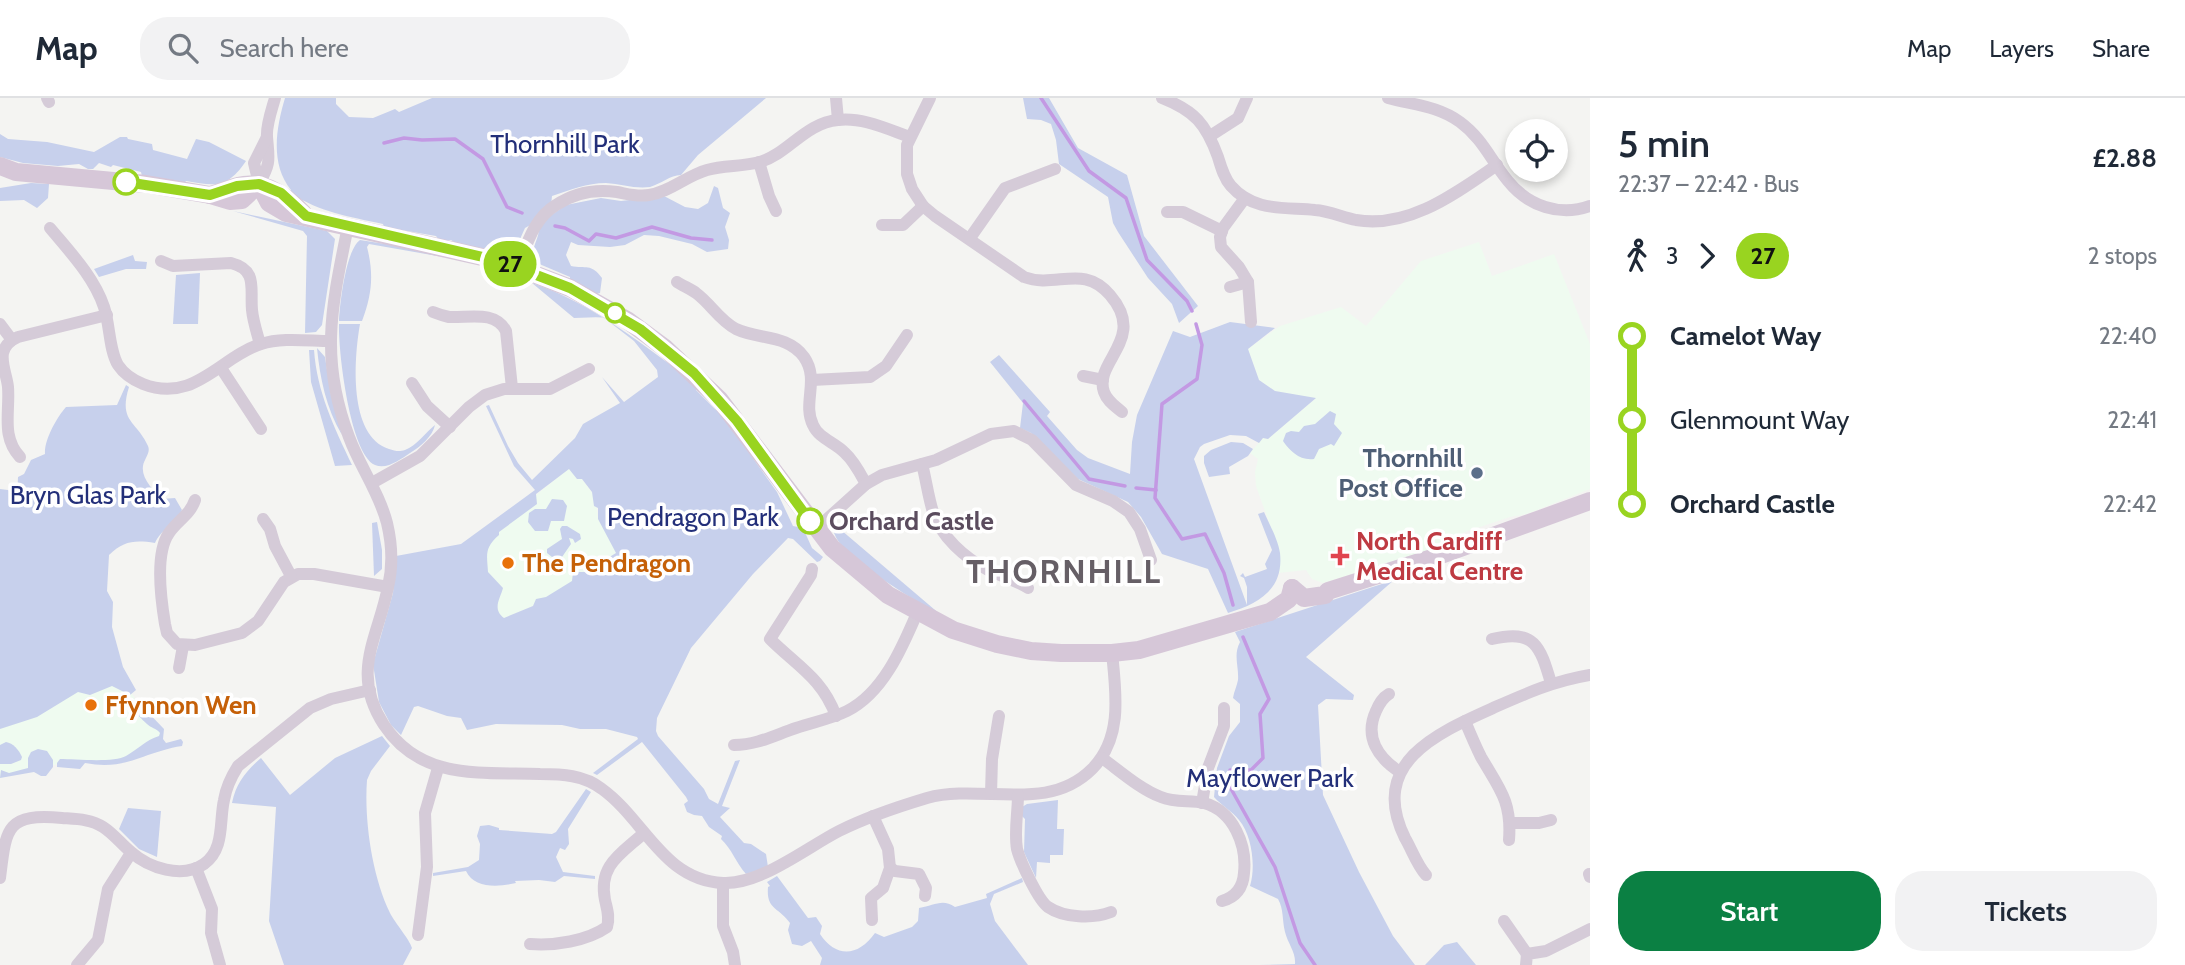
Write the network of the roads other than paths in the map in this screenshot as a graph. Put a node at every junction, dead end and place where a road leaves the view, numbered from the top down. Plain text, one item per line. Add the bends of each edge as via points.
1 (275, 98) edge
2 (836, 98) edge
3 (930, 98) edge
4 (1162, 98) edge
5 (1247, 98) edge
6 (1388, 98) edge
7 (1427, 102) edge
8 (838, 120) junction
9 (1210, 136) junction
10 (910, 137) junction
11 (759, 162) junction
12 (1497, 165) junction
13 (1055, 169) dead end
14 (5, 172) edge
15 (259, 184) junction
16 (1184, 198) dead end
17 (1245, 198) junction
18 (923, 206) junction
19 (1590, 206) edge
20 (776, 211) dead end
21 (1167, 212) dead end
22 (1183, 212) junction
23 (882, 225) dead end
24 (348, 226) junction
25 (50, 228) dead end
26 (1222, 231) junction
27 (970, 238) junction
28 (162, 261) dead end
29 (518, 267) junction
30 (677, 282) dead end
31 (1248, 282) junction
32 (1230, 287) dead end
33 (433, 312) dead end
34 (107, 315) junction
35 (1251, 322) dead end
36 (0, 324) edge
37 (907, 335) dead end
38 (12, 340) junction
39 (331, 341) junction
40 (260, 344) junction
41 (221, 368) junction
42 (589, 369) dead end
43 (1083, 376) dead end
44 (812, 380) junction
45 (1103, 380) junction
46 (412, 383) dead end
47 (512, 388) junction
48 (1122, 412) dead end
49 (450, 427) junction
50 (261, 429) dead end
51 (20, 457) dead end
52 (922, 464) junction
53 (372, 483) junction
54 (866, 484) junction
55 (195, 500) dead end
56 (1590, 501) edge
57 (263, 519) dead end
58 (816, 529) junction
59 (1151, 560) dead end
60 (812, 569) dead end
61 (291, 576) junction
62 (388, 587) junction
63 (1028, 587) dead end
64 (917, 613) junction
65 (1492, 639) dead end
66 (183, 646) junction
67 (1112, 653) junction
68 (179, 668) dead end
69 (1590, 675) edge
70 (1551, 682) junction
71 (370, 690) junction
72 (1389, 694) dead end
73 (1224, 708) dead end
74 (836, 716) junction
75 (999, 716) dead end
76 (1465, 721) junction
77 (734, 746) dead end
78 (1102, 758) junction
79 (438, 768) junction
80 (1400, 772) junction
81 (991, 793) junction
82 (1017, 794) junction
83 (1202, 803) junction
84 (873, 816) junction
85 (1551, 820) dead end
86 (1510, 823) junction
87 (644, 833) junction
88 (1509, 840) dead end
89 (131, 853) junction
90 (890, 868) junction
91 (197, 869) junction
92 (1426, 875) dead end
93 (0, 878) edge
94 (723, 883) junction
95 (925, 896) dead end
96 (1222, 901) dead end
97 (1111, 912) dead end
98 (872, 920) dead end
99 (1504, 921) dead end
100 (1590, 929) edge
101 (418, 934) dead end
102 (530, 944) dead end
103 (1527, 959) edge
104 (77, 965) edge
105 (220, 965) edge
106 (735, 965) edge

1 - 15 street via 267,137 254,163
2 - 8 street
3 - 10 street
4 - 9 street via 1195,115
5 - 9 street via 1238,118
6 - 7 street
7 - 12 street via 1483,142
8 - 10 street via 864,122
8 - 11 street via 814,126
9 - 17 street via 1228,184
10 - 18 street via 907,174
11 - 20 street
11 - 29 street via 707,170 650,195 597,191 567,199 541,216
12 - 17 street via 1420,211 1382,221 1315,209 1275,209
12 - 19 street via 1514,187 1542,206 1569,212
13 - 27 street via 1005,188
14 - 15 street via 115,180 239,201
15 - 24 street via 269,203 286,213
16 - 22 street
17 - 26 street
18 - 23 street via 903,225
18 - 27 street
21 - 22 street
22 - 26 street
24 - 29 street
24 - 39 street via 335,284
25 - 34 street via 93,282
26 - 31 street via 1221,247
27 - 45 street via 1024,277 1041,282 1087,278 1110,294 1124,331
28 - 40 street via 173,266 240,265 251,277 252,312
29 - 58 street via 570,288 627,320 685,365 737,421
30 - 44 street via 698,294 732,327 789,344 803,357
31 - 32 street
31 - 35 street
33 - 47 street via 447,317 490,318 503,325
34 - 38 street
34 - 41 street via 116,360 124,373 139,382 175,387 197,382
36 - 38 street
37 - 44 street via 886,366 870,377
38 - 51 street via 3,360 9,436
39 - 40 street
39 - 53 street via 340,411
40 - 41 street
41 - 50 street
42 - 47 street via 550,388
43 - 45 street
44 - 54 street via 809,408 814,429 845,452
45 - 48 street via 1104,393
46 - 49 street via 427,406
47 - 49 street via 485,396
49 - 53 street via 420,456
52 - 54 street
52 - 59 street via 991,434 1021,433 1076,485 1129,512
52 - 63 street via 933,513 946,536 986,569
53 - 62 street via 389,533
54 - 58 street
55 - 66 street via 161,552 165,624 171,639
56 - 67 street via 1328,591 1325,596 1304,598 1292,588 1279,591 1254,615 1139,650
57 - 61 street
58 - 64 street via 860,574
60 - 74 street via 770,639 826,692
61 - 62 street via 314,573
61 - 66 street via 251,628 227,638
62 - 71 street via 368,654
64 - 67 street via 953,630 1014,648
64 - 74 street via 876,688
65 - 70 street via 1516,635 1532,640
66 - 68 street
67 - 78 street via 1116,708
69 - 70 street
70 - 76 street
71 - 79 street via 392,735
71 - 91 street via 310,708 238,766 224,799 218,847
72 - 80 street via 1375,712 1371,737 1383,759
73 - 83 street via 1224,726 1208,768
74 - 77 street
75 - 81 street
76 - 80 street via 1423,746
76 - 86 street via 1506,799
78 - 82 street via 1068,787
78 - 83 street via 1162,798
79 - 87 street via 583,779 605,791
79 - 101 street via 425,813 427,867
80 - 92 street via 1397,819
81 - 82 street
81 - 84 street via 948,793
82 - 97 street via 1018,852 1044,903 1081,916
83 - 96 street via 1230,821 1242,849 1240,887 1234,897
84 - 90 street via 888,849
84 - 94 street via 745,882
85 - 86 street
86 - 88 street
87 - 94 street via 675,867
87 - 102 street via 605,873 607,927 551,945
89 - 91 street via 166,870
89 - 93 street via 93,821 27,817 6,836
89 - 104 street via 107,888 98,940
90 - 95 street via 919,874
90 - 98 street via 883,888 871,898
91 - 105 street via 212,909 211,933
94 - 106 street via 722,919
99 - 103 street
100 - 103 street

